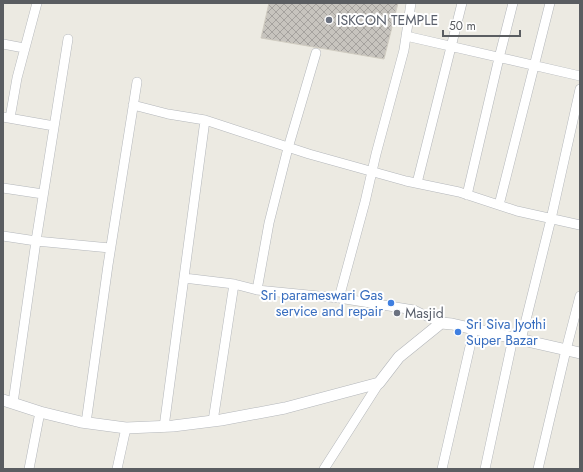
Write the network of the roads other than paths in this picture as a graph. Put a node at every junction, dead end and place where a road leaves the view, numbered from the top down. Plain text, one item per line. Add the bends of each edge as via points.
1 (37, 3) edge
2 (411, 3) edge
3 (462, 3) edge
4 (513, 3) edge
5 (550, 3) edge
6 (406, 36) junction
7 (68, 39) dead end
8 (3, 44) edge
9 (450, 47) junction
10 (24, 48) junction
11 (316, 52) dead end
12 (499, 58) junction
13 (534, 66) junction
14 (580, 76) edge
15 (137, 82) dead end
16 (580, 89) edge
17 (133, 105) junction
18 (7, 118) edge
19 (205, 120) junction
20 (54, 126) junction
21 (288, 148) junction
22 (372, 171) junction
23 (417, 183) junction
24 (3, 188) edge
25 (43, 194) junction
26 (467, 195) junction
27 (499, 205) junction
28 (551, 219) junction
29 (580, 225) edge
30 (3, 236) edge
31 (36, 241) junction
32 (110, 248) junction
33 (184, 278) junction
34 (234, 284) junction
35 (257, 290) junction
36 (580, 296) edge
37 (339, 298) junction
38 (441, 322) junction
39 (474, 329) junction
40 (517, 339) junction
41 (566, 350) junction
42 (580, 353) edge
43 (379, 382) junction
44 (8, 402) edge
45 (40, 412) junction
46 (213, 421) junction
47 (86, 423) junction
48 (164, 427) junction
49 (126, 428) junction
50 (28, 469) edge
51 (117, 469) edge
52 (324, 469) edge
53 (442, 469) edge
54 (485, 469) edge
55 (538, 469) edge

1 - 10 street
2 - 6 street
3 - 9 street
4 - 12 street
5 - 13 street
6 - 9 street
6 - 22 street
7 - 20 street
8 - 10 street
9 - 12 street
9 - 23 street
10 - 18 street
11 - 21 street
12 - 13 street
12 - 26 street
13 - 14 street
13 - 27 street
15 - 17 street
16 - 28 street
17 - 19 street
17 - 32 street
18 - 20 street
19 - 21 street
19 - 33 street
20 - 25 street
21 - 22 street
21 - 35 street via 269,223
22 - 23 street
22 - 37 street
23 - 26 street
24 - 25 street
25 - 31 street
26 - 27 street
27 - 28 street
28 - 29 street
28 - 40 street
30 - 31 street
31 - 32 street
31 - 44 street
32 - 47 street
33 - 34 street
33 - 48 street
34 - 35 street
34 - 46 street
35 - 37 street
36 - 41 street
37 - 38 street via 414,310
38 - 39 street
38 - 43 street via 399,357
39 - 40 street
39 - 53 street
40 - 41 street
40 - 54 street
41 - 42 street
41 - 55 street
43 - 46 street via 285,408
43 - 52 street
44 - 45 street
45 - 47 street
45 - 50 street
46 - 48 street
47 - 49 street
48 - 49 street
49 - 51 street

